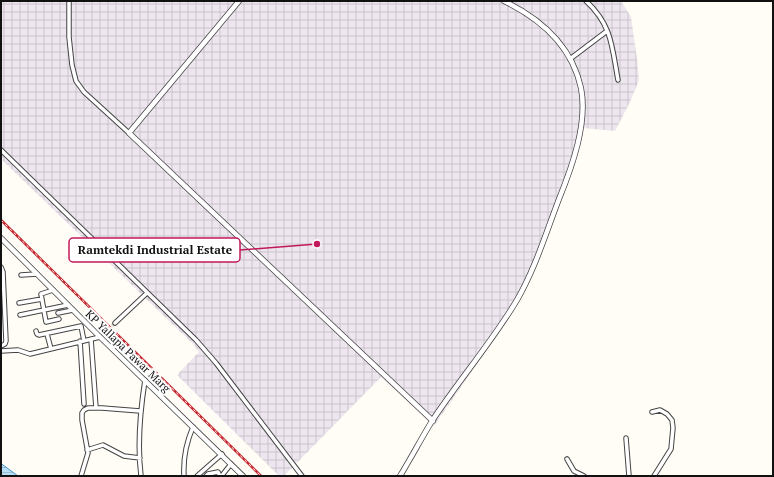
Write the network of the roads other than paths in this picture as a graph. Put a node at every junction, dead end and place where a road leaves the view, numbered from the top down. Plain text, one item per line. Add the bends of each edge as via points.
1 (69, 1) edge
2 (239, 1) edge
3 (504, 1) edge
4 (586, 1) edge
5 (607, 31) junction
6 (570, 58) junction
7 (618, 80) dead end
8 (130, 133) junction
9 (1, 150) edge
10 (1, 238) edge
11 (1, 267) edge
12 (37, 274) junction
13 (21, 275) dead end
14 (2, 290) edge
15 (53, 290) junction
16 (147, 293) junction
17 (42, 299) junction
18 (19, 303) dead end
19 (68, 305) junction
20 (44, 310) junction
21 (73, 310) junction
22 (58, 313) dead end
23 (20, 315) dead end
24 (3, 317) edge
25 (59, 319) dead end
26 (115, 323) tunnel mouth
27 (36, 332) dead end
28 (47, 334) junction
29 (100, 337) junction
30 (92, 339) junction
31 (82, 341) junction
32 (1, 346) edge
33 (51, 349) junction
34 (1, 351) edge
35 (145, 380) junction
36 (84, 404) dead end
37 (96, 408) junction
38 (140, 411) junction
39 (652, 412) dead end
40 (433, 421) junction
41 (193, 426) junction
42 (626, 438) dead end
43 (87, 450) junction
44 (222, 454) junction
45 (140, 458) junction
46 (567, 459) dead end
47 (231, 464) junction
48 (81, 476) edge
49 (141, 476) edge
50 (184, 476) edge
51 (197, 476) edge
52 (206, 476) edge
53 (221, 476) edge
54 (243, 476) edge
55 (302, 476) edge
56 (401, 476) edge
57 (584, 476) edge
58 (630, 476) edge
59 (654, 476) edge

1 - 8 street via 69,37 76,80 84,92
2 - 8 street
3 - 6 street via 537,20
4 - 5 street via 600,17
5 - 6 street
5 - 7 street
6 - 40 street via 581,87 583,104 578,139 566,184 517,300
8 - 40 street
9 - 16 street
10 - 12 street, KP Yallapa Pawar Marg
11 - 14 street
12 - 13 street
12 - 15 street, KP Yallapa Pawar Marg
14 - 24 street
15 - 17 street via 41,294
15 - 19 street, KP Yallapa Pawar Marg
16 - 26 street
16 - 55 street via 216,363
17 - 18 street
17 - 20 street
19 - 20 street
19 - 21 street, KP Yallapa Pawar Marg
20 - 23 street
20 - 25 street via 46,322
21 - 22 street
21 - 29 street, KP Yallapa Pawar Marg
24 - 32 street via 6,341
27 - 28 street via 38,335
28 - 31 street via 80,326
28 - 33 street
29 - 30 street
29 - 35 street, KP Yallapa Pawar Marg
30 - 31 street
30 - 37 street
31 - 33 street
31 - 36 street
33 - 34 street via 30,354 18,350
35 - 38 street
35 - 41 street, KP Yallapa Pawar Marg
37 - 38 street
37 - 43 street via 86,409 82,413
38 - 45 street
39 - 59 street via 660,410 667,414 672,420 673,428 670,449
40 - 56 street
41 - 44 street, KP Yallapa Pawar Marg
41 - 50 street via 188,437
42 - 58 street
43 - 45 street via 104,444 124,456
43 - 48 street
44 - 47 street, KP Yallapa Pawar Marg
44 - 51 street
45 - 49 street
46 - 57 street via 574,471
47 - 53 street
47 - 54 street, KP Yallapa Pawar Marg
52 - 53 street via 218,472

